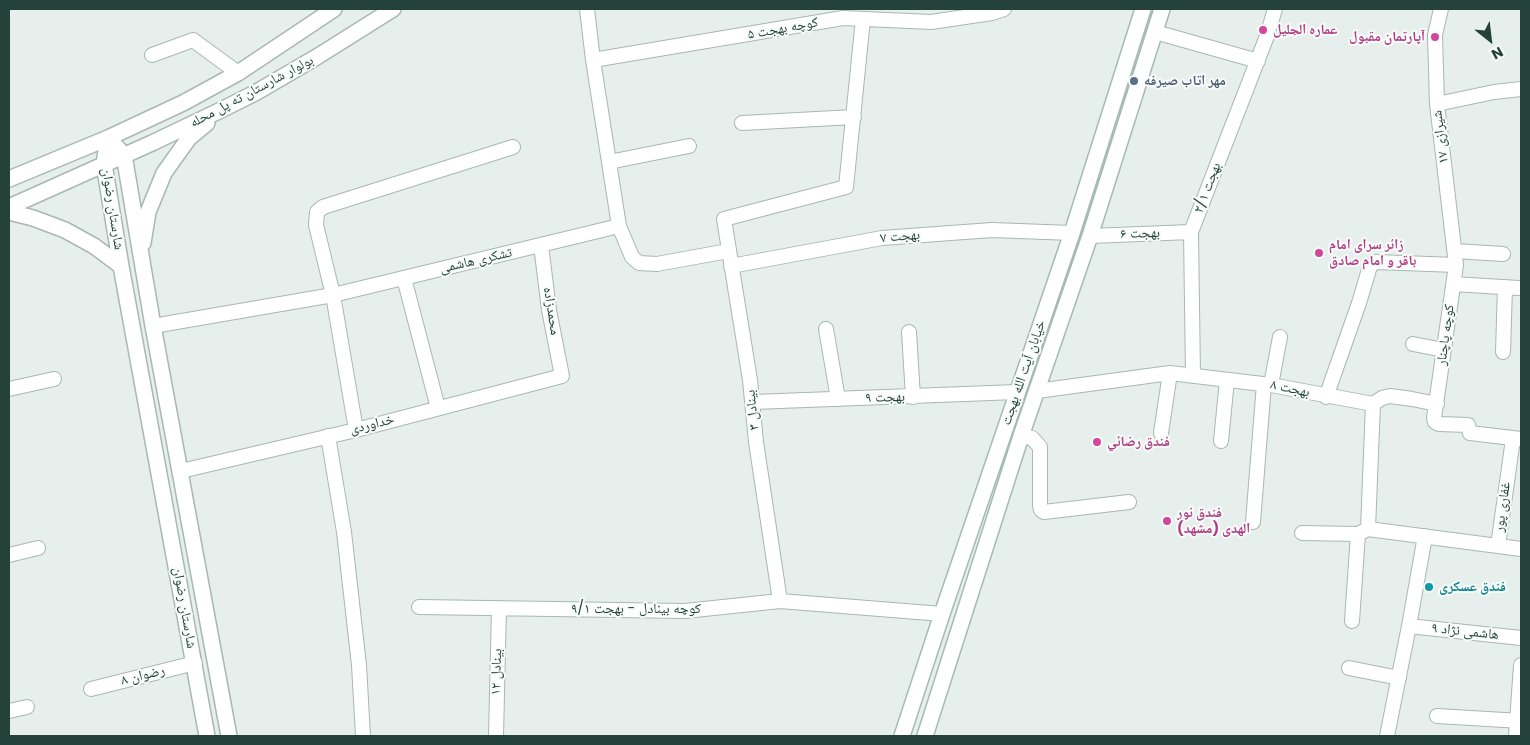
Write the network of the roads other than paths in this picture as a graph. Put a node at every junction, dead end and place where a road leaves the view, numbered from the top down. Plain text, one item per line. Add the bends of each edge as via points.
1 (334, 9) edge
2 (394, 9) edge
3 (587, 9) edge
4 (1004, 9) edge
5 (1143, 9) edge
6 (1162, 9) edge
7 (1275, 9) edge
8 (1440, 9) edge
9 (975, 12) edge
10 (863, 19) junction
11 (1155, 32) junction
12 (152, 55) dead end
13 (593, 60) junction
14 (1258, 61) junction
15 (238, 73) junction
16 (1521, 89) edge
17 (1437, 104) junction
18 (221, 110) junction
19 (854, 117) junction
20 (742, 123) dead end
21 (108, 138) junction
22 (689, 146) dead end
23 (513, 147) dead end
24 (124, 155) junction
25 (609, 162) junction
26 (104, 164) junction
27 (9, 179) edge
28 (9, 206) edge
29 (9, 212) edge
30 (620, 226) junction
31 (1191, 232) junction
32 (1072, 233) junction
33 (1090, 236) junction
34 (541, 245) junction
35 (728, 251) junction
36 (141, 254) junction
37 (1503, 254) dead end
38 (1456, 258) junction
39 (122, 266) junction
40 (731, 266) junction
41 (404, 278) junction
42 (1454, 284) junction
43 (1505, 287) junction
44 (1519, 288) dead end
45 (333, 295) junction
46 (153, 326) junction
47 (826, 329) dead end
48 (909, 332) dead end
49 (1280, 337) dead end
50 (1413, 344) dead end
51 (1444, 350) junction
52 (1503, 352) dead end
53 (1170, 373) junction
54 (562, 376) joint
55 (1193, 376) junction
56 (54, 379) dead end
57 (1227, 380) junction
58 (1268, 384) junction
59 (9, 389) edge
60 (1037, 391) junction
61 (1017, 392) junction
62 (913, 397) junction
63 (1326, 397) junction
64 (838, 399) junction
65 (754, 402) junction
66 (1373, 404) junction
67 (1436, 404) junction
68 (438, 408) junction
69 (356, 430) junction
70 (1161, 433) dead end
71 (328, 436) junction
72 (1021, 436) junction
73 (1517, 439) edge
74 (1221, 441) dead end
75 (181, 472) junction
76 (1129, 502) dead end
77 (1253, 522) dead end
78 (1302, 532) dead end
79 (1363, 532) junction
80 (1425, 536) junction
81 (1498, 546) junction
82 (38, 548) dead end
83 (1521, 549) edge
84 (9, 555) edge
85 (780, 601) junction
86 (419, 607) dead end
87 (499, 608) junction
88 (942, 614) junction
89 (1352, 621) dead end
90 (1409, 626) junction
91 (1521, 638) edge
92 (194, 663) junction
93 (1521, 665) edge
94 (1348, 668) dead end
95 (1399, 678) junction
96 (91, 690) dead end
97 (27, 707) dead end
98 (9, 711) edge
99 (1437, 716) dead end
100 (1520, 720) edge
101 (207, 736) edge
102 (229, 736) edge
103 (363, 736) edge
104 (496, 736) edge
105 (902, 736) edge
106 (925, 736) edge
107 (1388, 736) edge
108 (1516, 736) edge

1 - 15 street, بولوار شارستان ته پل محله
2 - 18 street, بولوار شارستان ته پل محله
3 - 13 street
4 - 9 street, کوچه بهجت ۵ via 992,13
5 - 32 street, خیابان آیت الله بهجت
6 - 11 street, خیابان آیت الله بهجت
7 - 14 street, بهجت ۲/۱
8 - 17 street, شیرازی ۱۷ via 1435,35
9 - 10 street, کوچه بهجت ۵ via 930,22
10 - 13 street, کوچه بهجت ۵ via 843,18
10 - 19 street
11 - 14 street
11 - 33 street, خیابان آیت الله بهجت
12 - 15 street via 193,40
13 - 25 street
14 - 31 street, بهجت ۲/۱
15 - 21 street, بولوار شارستان ته پل محله
16 - 17 street
17 - 38 street, شیرازی ۱۷
18 - 24 street, بولوار شارستان ته پل محله
18 - 36 street via 189,138 164,173 148,212
19 - 20 street
19 - 35 street, بینادل ۳ via 846,186 724,219
21 - 24 street, شارستان رضوان
21 - 26 street, شارستان رضوان
21 - 27 street, بولوار شارستان ته پل محله
22 - 25 street
23 - 45 street via 323,207 317,212 316,225
24 - 26 street, بولوار شارستان ته پل محله
24 - 36 street, شارستان رضوان
25 - 30 street
26 - 28 street, بولوار شارستان ته پل محله
26 - 39 street, شارستان رضوان
29 - 39 street via 65,230
30 - 34 street, تشکری هاشمی
30 - 35 street via 632,257 639,264 657,264
31 - 33 street, بهجت ۶
31 - 55 street, بهجت ۲/۱
32 - 40 street, بهجت ۷ via 992,230 882,238
32 - 61 street, خیابان آیت الله بهجت
33 - 60 street, خیابان آیت الله بهجت
34 - 41 street, تشکری هاشمی
34 - 54 street, محمدزاده
35 - 40 street, بینادل ۳
36 - 46 street, شارستان رضوان
37 - 38 street
38 - 42 street, کوچه پاچنار
38 - 63 street via 1376,262 1370,266
39 - 92 street, شارستان رضوان
40 - 65 street, بینادل ۳
41 - 45 street, تشکری هاشمی
41 - 68 street
42 - 43 street
42 - 51 street, کوچه پاچنار
43 - 44 street
43 - 52 street
45 - 46 street, تشکری هاشمی
45 - 69 street
46 - 75 street, شارستان رضوان
47 - 64 street
48 - 62 street
49 - 58 street
50 - 51 street
51 - 67 street, کوچه پاچنار
53 - 55 street, بهجت ۸
53 - 60 street, بهجت ۸
53 - 70 street
54 - 68 street, خداوردی
55 - 57 street, بهجت ۸
56 - 59 street
57 - 58 street, بهجت ۸
57 - 74 street
58 - 63 street, بهجت ۸
58 - 77 street
60 - 72 street, خیابان آیت الله بهجت
61 - 62 street, بهجت ۹
61 - 88 street, خیابان آیت الله بهجت
62 - 64 street, بهجت ۹
63 - 66 street, بهجت ۸
64 - 65 street, بهجت ۹
65 - 85 street, بینادل ۳ via 756,442
66 - 67 street, بهجت ۸ via 1390,396
66 - 79 street
67 - 73 street via 1434,418 1439,424 1468,425 1470,433
68 - 69 street, خداوردی
69 - 71 street, خداوردی
71 - 75 street, خداوردی
71 - 103 street via 345,541 359,665
72 - 76 street via 1032,438 1040,447 1040,505 1044,512
72 - 106 street, خیابان آیت الله بهجت
73 - 81 street, غفاری پور
75 - 102 street, شارستان رضوان
78 - 79 street
79 - 80 street
79 - 89 street
80 - 81 street
80 - 90 street
81 - 83 street
82 - 84 street
85 - 87 street, کوچه بینادل - بهجت ۹/۱ via 685,611
85 - 88 street, کوچه بینادل - بهجت ۹/۱
86 - 87 street, کوچه بینادل - بهجت ۹/۱
87 - 104 street, بینادل ۱۲
88 - 105 street, خیابان آیت الله بهجت
90 - 91 street, هاشمی نژاد ۹
90 - 95 street
92 - 96 street, رضوان ۸
92 - 101 street, شارستان رضوان
93 - 100 street
94 - 95 street
95 - 107 street
97 - 98 street
99 - 100 street
100 - 108 street

